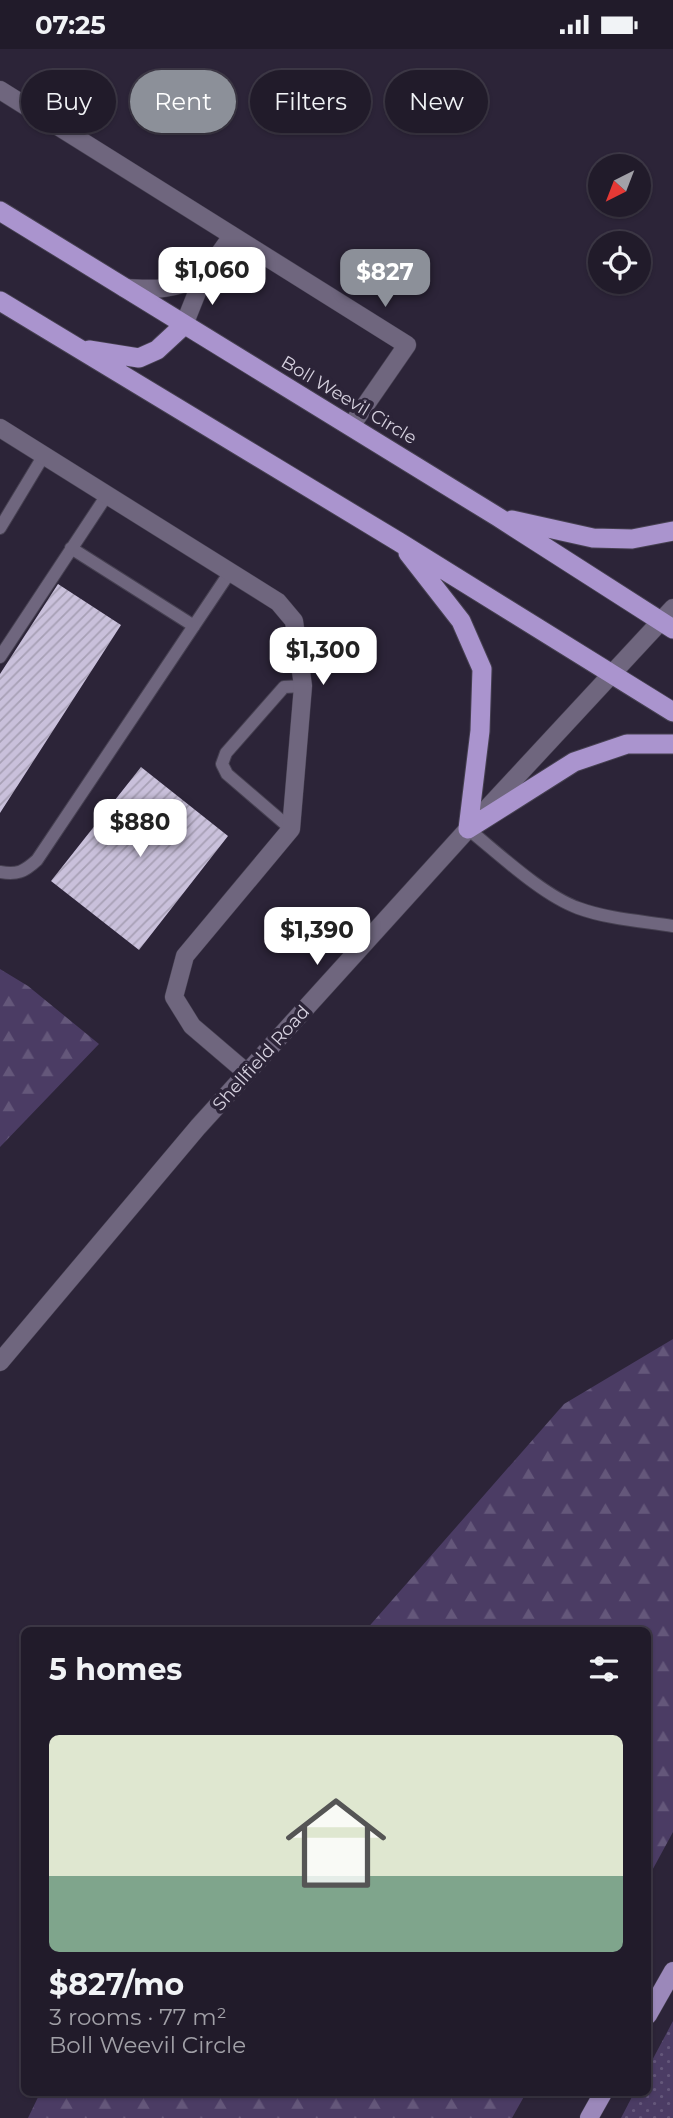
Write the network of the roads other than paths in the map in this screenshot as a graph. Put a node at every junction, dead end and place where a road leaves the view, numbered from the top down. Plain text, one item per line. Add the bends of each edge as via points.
1 (0, 90) edge
2 (0, 211) edge
3 (232, 236) junction
4 (204, 275) junction
5 (124, 288) junction
6 (0, 301) edge
7 (184, 325) junction
8 (78, 348) junction
9 (351, 426) junction
10 (0, 428) edge
11 (44, 456) junction
12 (107, 495) junction
13 (498, 517) junction
14 (2, 522) edge
15 (673, 531) edge
16 (399, 543) junction
17 (71, 548) junction
18 (230, 572) junction
19 (669, 620) edge
20 (194, 626) junction
21 (0, 657) edge
22 (612, 675) junction
23 (303, 687) junction
24 (673, 712) edge
25 (673, 744) edge
26 (291, 829) junction
27 (468, 829) junction
28 (0, 872) edge
29 (673, 926) edge
30 (247, 1073) junction
31 (0, 1361) edge
32 (673, 1971) edge
33 (651, 2010) edge
34 (601, 2096) edge
35 (589, 2118) edge

1 - 3 street
2 - 5 highway, Boll Weevil Circle
3 - 4 street
3 - 9 street via 407,345
4 - 5 street via 183,286
4 - 7 street
5 - 7 highway, Boll Weevil Circle
6 - 8 highway
7 - 8 highway via 157,350 139,358
7 - 9 highway, Boll Weevil Circle
8 - 16 highway
9 - 13 highway, Boll Weevil Circle
10 - 11 street
11 - 12 street
11 - 14 lane
12 - 17 lane
12 - 18 street
13 - 15 highway via 593,538 632,539
13 - 19 highway, Boll Weevil Circle
16 - 22 highway
16 - 27 highway via 461,621 482,669
17 - 20 lane
17 - 21 lane
18 - 20 lane
18 - 23 street via 278,602 294,621
19 - 22 street, Shellfield Road
20 - 28 lane via 37,860 24,871
22 - 24 highway
22 - 27 street, Shellfield Road
23 - 26 street
23 - 26 lane via 284,687 226,753 222,764 227,774
25 - 27 highway via 627,744 574,762
26 - 30 street via 185,956 174,997 192,1026
27 - 29 lane via 547,891 575,907 608,917
27 - 30 street, Shellfield Road
30 - 31 street, Shellfield Road
32 - 33 main road
34 - 35 main road

